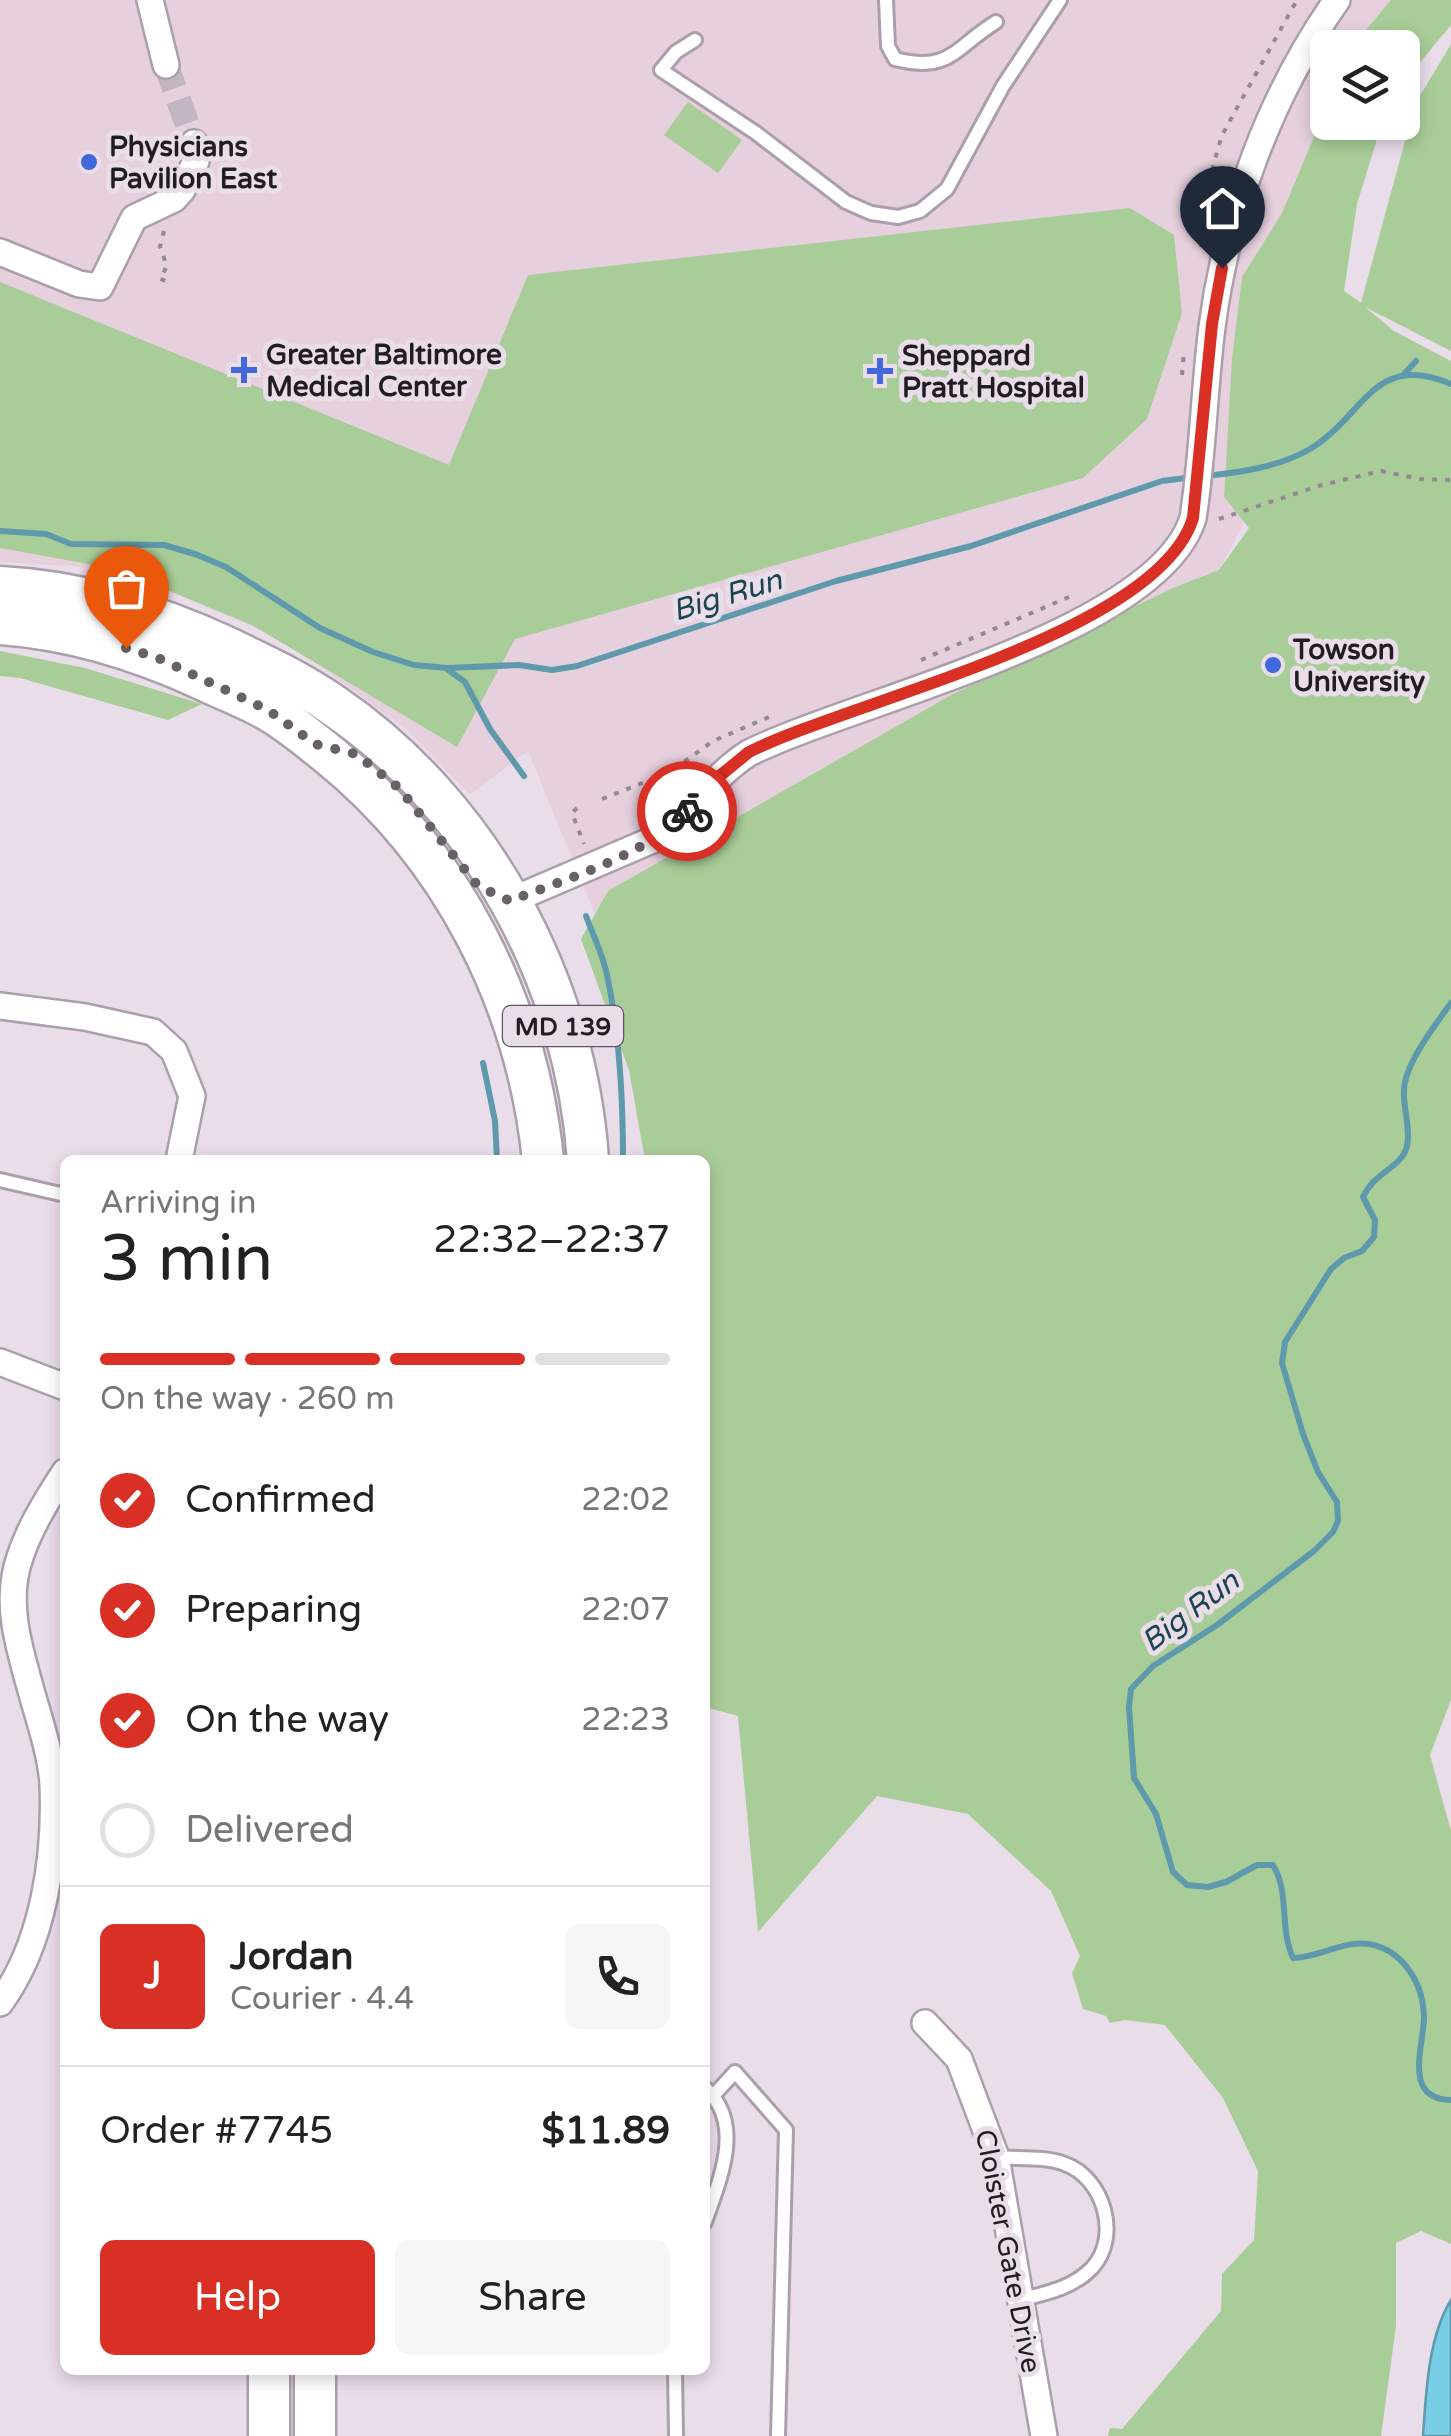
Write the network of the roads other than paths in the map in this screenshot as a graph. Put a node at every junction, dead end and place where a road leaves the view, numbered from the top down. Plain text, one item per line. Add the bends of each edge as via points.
1 (150, 0) edge
2 (886, 0) edge
3 (1060, 0) edge
4 (1337, 0) edge
5 (996, 22) dead end
6 (695, 40) dead end
7 (166, 64) tunnel mouth
8 (194, 142) tunnel mouth
9 (0, 252) edge
10 (0, 587) edge
11 (0, 624) edge
12 (315, 744) junction
13 (510, 901) junction
14 (0, 1006) edge
15 (522, 1048) junction
16 (180, 1155) edge
17 (542, 1155) edge
18 (588, 1155) edge
19 (0, 1180) edge
20 (60, 1194) edge
21 (0, 1362) edge
22 (60, 1385) edge
23 (60, 1480) edge
24 (0, 2003) edge
25 (925, 2024) dead end
26 (710, 2091) edge
27 (710, 2093) edge
28 (996, 2157) junction
29 (710, 2208) edge
30 (1023, 2298) junction
31 (269, 2375) edge
32 (315, 2375) edge
33 (675, 2375) edge
34 (269, 2436) edge
35 (315, 2436) edge
36 (676, 2436) edge
37 (778, 2436) edge
38 (1044, 2436) edge

1 - 7 street
2 - 5 lane via 888,46 895,59 914,64 944,62
3 - 6 lane via 947,188 920,211 898,217 846,202 660,70
4 - 13 street via 1280,100 1236,210 1217,295 1196,501 1176,551 1090,615 749,752 657,838
8 - 9 street via 196,161 182,190 134,218 100,287
10 - 13 main road, MD 139 via 96,600 188,630 331,703 416,773
11 - 12 main road, MD 139 via 93,638 158,658 268,710
12 - 13 main road via 356,754 381,772 478,886
12 - 15 main road, MD 139 via 389,810 438,872 484,950
13 - 15 main road via 507,934 536,1025
13 - 18 main road, MD 139 via 565,1032
14 - 16 street via 153,1032 174,1051 192,1096
15 - 17 main road, MD 139
19 - 20 lane
21 - 22 street
23 - 24 street via 17,1569 14,1633 53,1781 50,1868 34,1936
25 - 28 street, Cloister Gate Drive via 959,2059
26 - 37 lane via 735,2072 786,2130
27 - 29 lane via 724,2110 728,2156
28 - 30 street, Cloister Gate Drive
28 - 30 lane via 1068,2165 1095,2189 1105,2210 1107,2234 1095,2266 1055,2292
30 - 38 street, Cloister Gate Drive
31 - 34 main road
32 - 35 main road
33 - 36 lane

